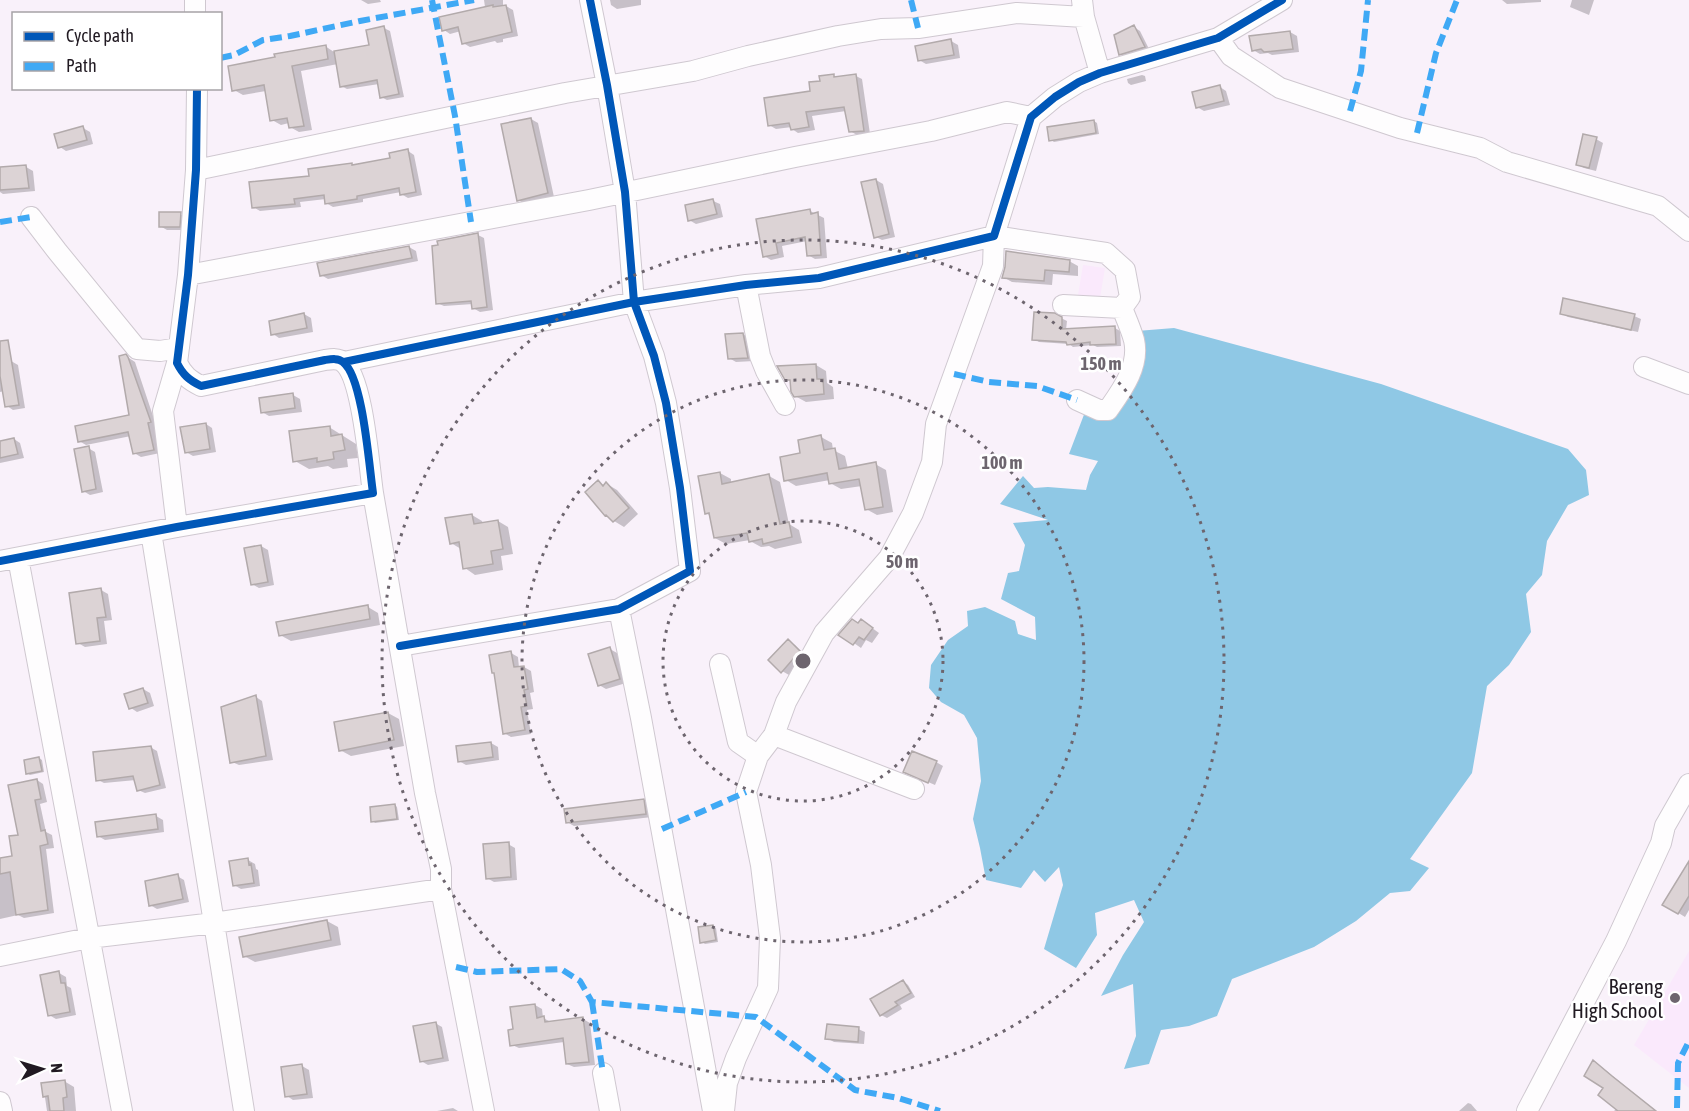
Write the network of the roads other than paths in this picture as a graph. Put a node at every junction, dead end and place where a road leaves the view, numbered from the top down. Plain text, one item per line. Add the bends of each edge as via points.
1 (590, 0) edge
2 (1282, 0) edge
3 (1083, 8) edge
4 (1218, 38) junction
5 (1100, 74) junction
6 (607, 85) junction
7 (197, 90) edge
8 (1031, 117) junction
9 (196, 170) junction
10 (625, 192) junction
11 (31, 217) dead end
12 (1689, 231) edge
13 (994, 237) junction
14 (188, 275) junction
15 (746, 285) junction
16 (634, 302) junction
17 (1063, 305) dead end
18 (1122, 308) junction
19 (178, 356) junction
20 (344, 362) junction
21 (1644, 367) dead end
22 (1689, 384) edge
23 (1077, 400) dead end
24 (785, 405) dead end
25 (373, 493) junction
26 (177, 527) junction
27 (151, 532) junction
28 (9, 560) edge
29 (619, 609) junction
30 (400, 646) junction
31 (720, 664) dead end
32 (774, 735) junction
33 (758, 756) junction
34 (1689, 784) edge
35 (914, 789) dead end
36 (441, 889) junction
37 (214, 923) junction
38 (89, 938) junction
39 (0, 956) edge
40 (603, 1073) dead end
41 (0, 1102) edge
42 (2, 1111) edge
43 (122, 1111) edge
44 (244, 1111) edge
45 (484, 1111) edge
46 (610, 1111) edge
47 (713, 1111) edge
48 (724, 1111) edge
49 (1527, 1111) edge

1 - 6 street
2 - 4 street
3 - 5 street
3 - 6 street via 881,29 693,71
4 - 5 street
4 - 12 street via 1231,56 1280,88 1658,206
5 - 8 street via 1079,82
6 - 9 street
6 - 10 street
7 - 9 street
8 - 10 street via 1007,112 931,131
8 - 13 street
9 - 14 street
10 - 14 street
10 - 16 street
11 - 19 street via 136,349
13 - 15 street via 819,278
13 - 18 street via 1106,253 1125,270 1130,297
13 - 32 street via 993,266 936,424 932,462 913,513 889,558 824,633 786,702
14 - 19 street
15 - 16 street
15 - 24 street via 760,356
16 - 20 street
16 - 29 street via 666,403 690,571
17 - 18 street
18 - 23 street via 1135,342 1129,379 1108,410
19 - 20 street via 183,374 201,386 326,360
19 - 26 street via 163,411
20 - 25 street via 359,394
21 - 22 street
25 - 26 street
25 - 30 street
26 - 27 street
27 - 28 street
27 - 37 street
28 - 38 street
29 - 30 street
29 - 47 street
30 - 36 street via 441,869
31 - 33 street via 738,742
32 - 33 street
32 - 35 street
33 - 48 street via 746,792 770,938 768,988 727,1083
34 - 49 street via 1665,826 1616,941
36 - 37 street
36 - 45 street
37 - 38 street
37 - 44 street
38 - 39 street
38 - 43 street
40 - 46 street
41 - 42 street

